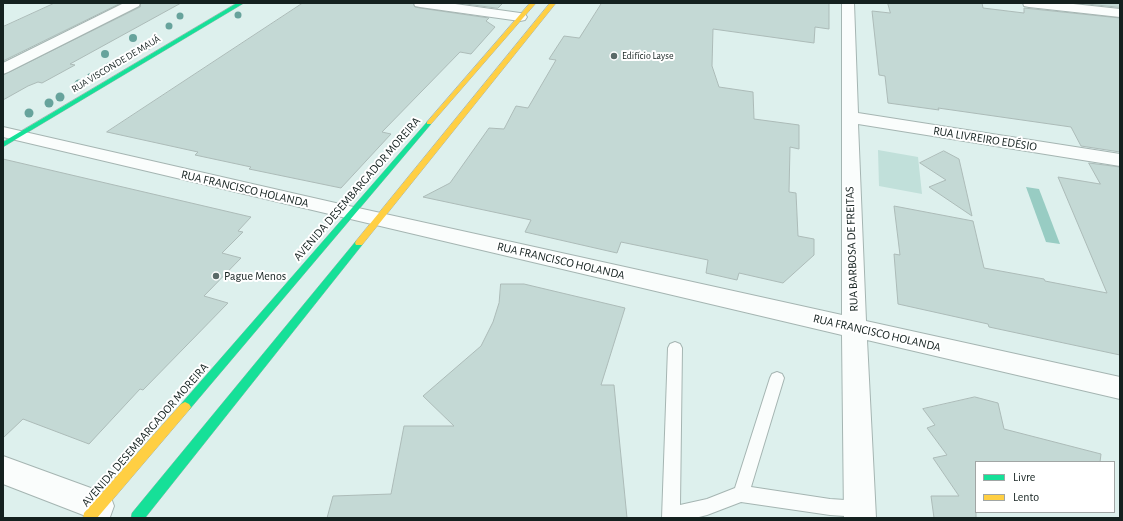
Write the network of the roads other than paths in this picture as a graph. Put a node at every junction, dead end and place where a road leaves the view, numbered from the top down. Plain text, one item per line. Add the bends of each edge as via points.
1 (134, 3) edge
2 (241, 3) edge
3 (420, 3) edge
4 (533, 3) edge
5 (553, 3) edge
6 (848, 3) edge
7 (1029, 3) edge
8 (1120, 13) edge
9 (520, 17) junction
10 (3, 69) edge
11 (849, 117) junction
12 (11, 133) edge
13 (3, 145) edge
14 (1120, 160) edge
15 (352, 214) junction
16 (378, 219) junction
17 (854, 328) junction
18 (675, 348) dead end
19 (777, 378) dead end
20 (1120, 388) edge
21 (3, 470) edge
22 (741, 494) junction
23 (94, 512) edge
24 (860, 514) edge
25 (671, 516) edge
26 (137, 518) edge

1 - 10 street
2 - 12 main road, RUA VISCONDE DE MAUÁ
3 - 9 street
4 - 9 main road, AVENIDA DESEMBARGADOR MOREIRA
5 - 16 main road
6 - 11 street, RUA BARBOSA DE FREITAS
7 - 8 street
9 - 15 main road, AVENIDA DESEMBARGADOR MOREIRA
11 - 14 street, RUA LIVREIRO EDÉSIO
11 - 17 street, RUA BARBOSA DE FREITAS
12 - 13 main road, RUA VISCONDE DE MAUÁ
12 - 15 street, RUA FRANCISCO HOLANDA
15 - 16 street, RUA FRANCISCO HOLANDA
15 - 23 main road, AVENIDA DESEMBARGADOR MOREIRA
16 - 17 street, RUA FRANCISCO HOLANDA
16 - 26 main road
17 - 20 street, RUA FRANCISCO HOLANDA
17 - 24 street, RUA BARBOSA DE FREITAS
18 - 25 lane
19 - 22 lane
21 - 23 street
22 - 24 lane
22 - 25 lane via 707,507

